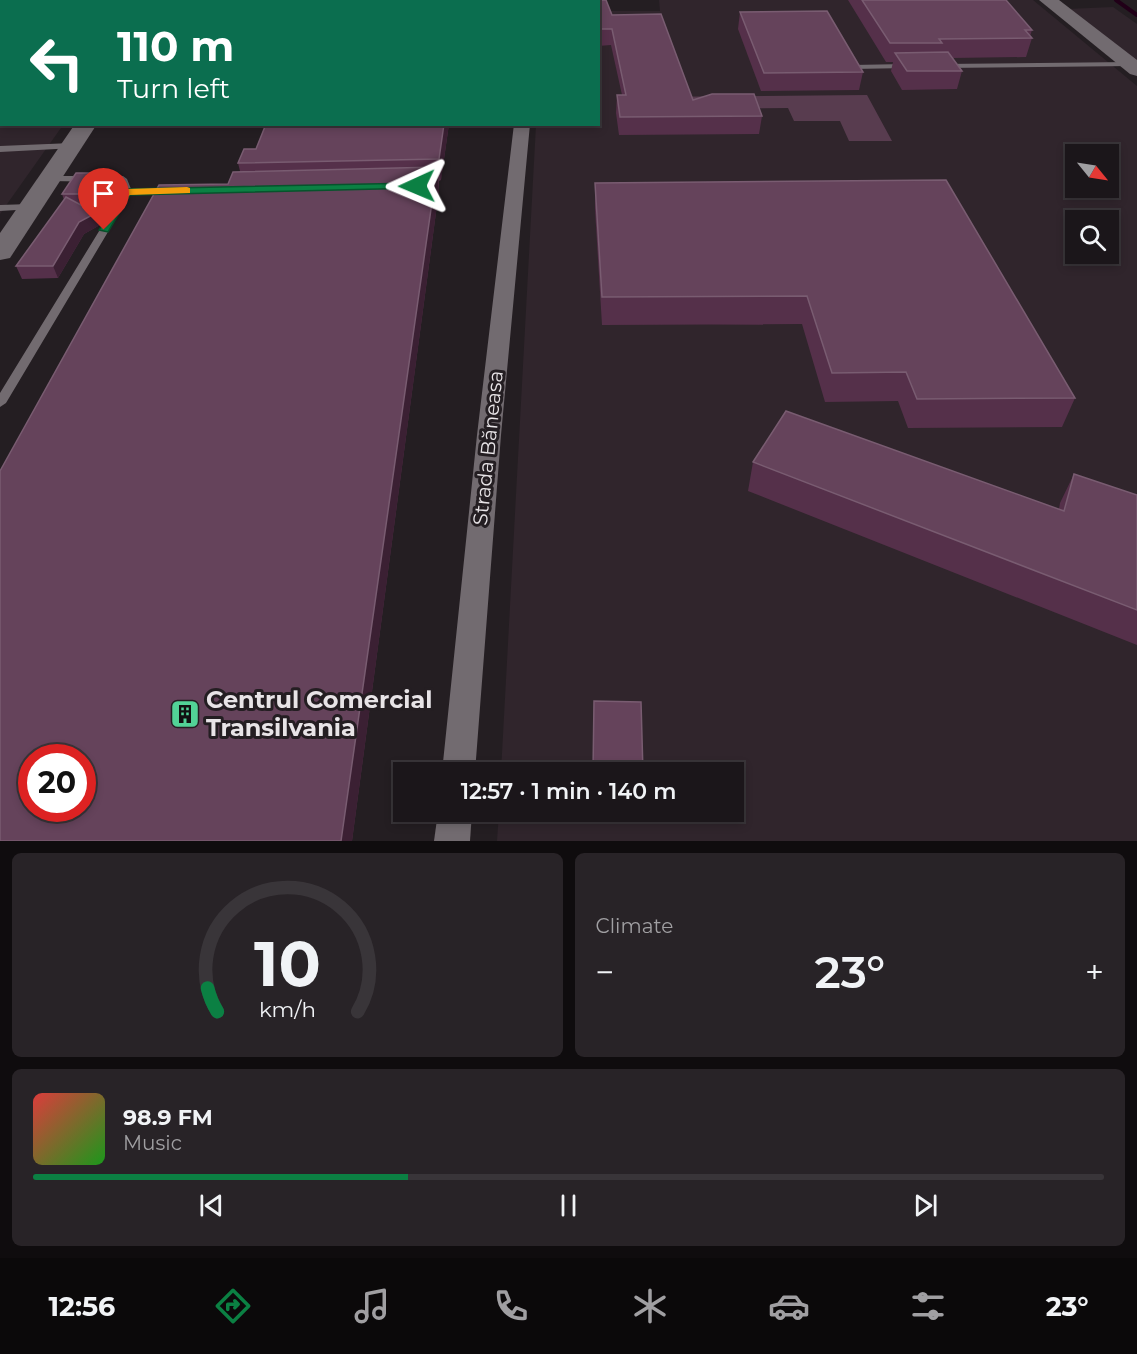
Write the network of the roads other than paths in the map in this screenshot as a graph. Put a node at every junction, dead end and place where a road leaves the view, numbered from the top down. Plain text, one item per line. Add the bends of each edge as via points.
1 (1048, 0) edge
2 (921, 66) edge
3 (932, 66) edge
4 (852, 67) edge
5 (1133, 67) edge
6 (85, 126) edge
7 (522, 126) edge
8 (72, 146) junction
9 (0, 149) edge
10 (50, 179) junction
11 (185, 190) edge
12 (127, 192) junction
13 (30, 207) junction
14 (0, 208) edge
15 (0, 252) edge
16 (0, 403) edge
17 (459, 762) edge
18 (454, 822) edge
19 (452, 841) edge

1 - 5 street
2 - 4 lane
3 - 5 lane
6 - 8 street
7 - 17 street, Strada Băneasa
8 - 9 lane
8 - 10 street
10 - 12 lane via 123,179
10 - 13 street
11 - 12 lane
12 - 16 lane
13 - 14 lane
13 - 15 street
18 - 19 street

